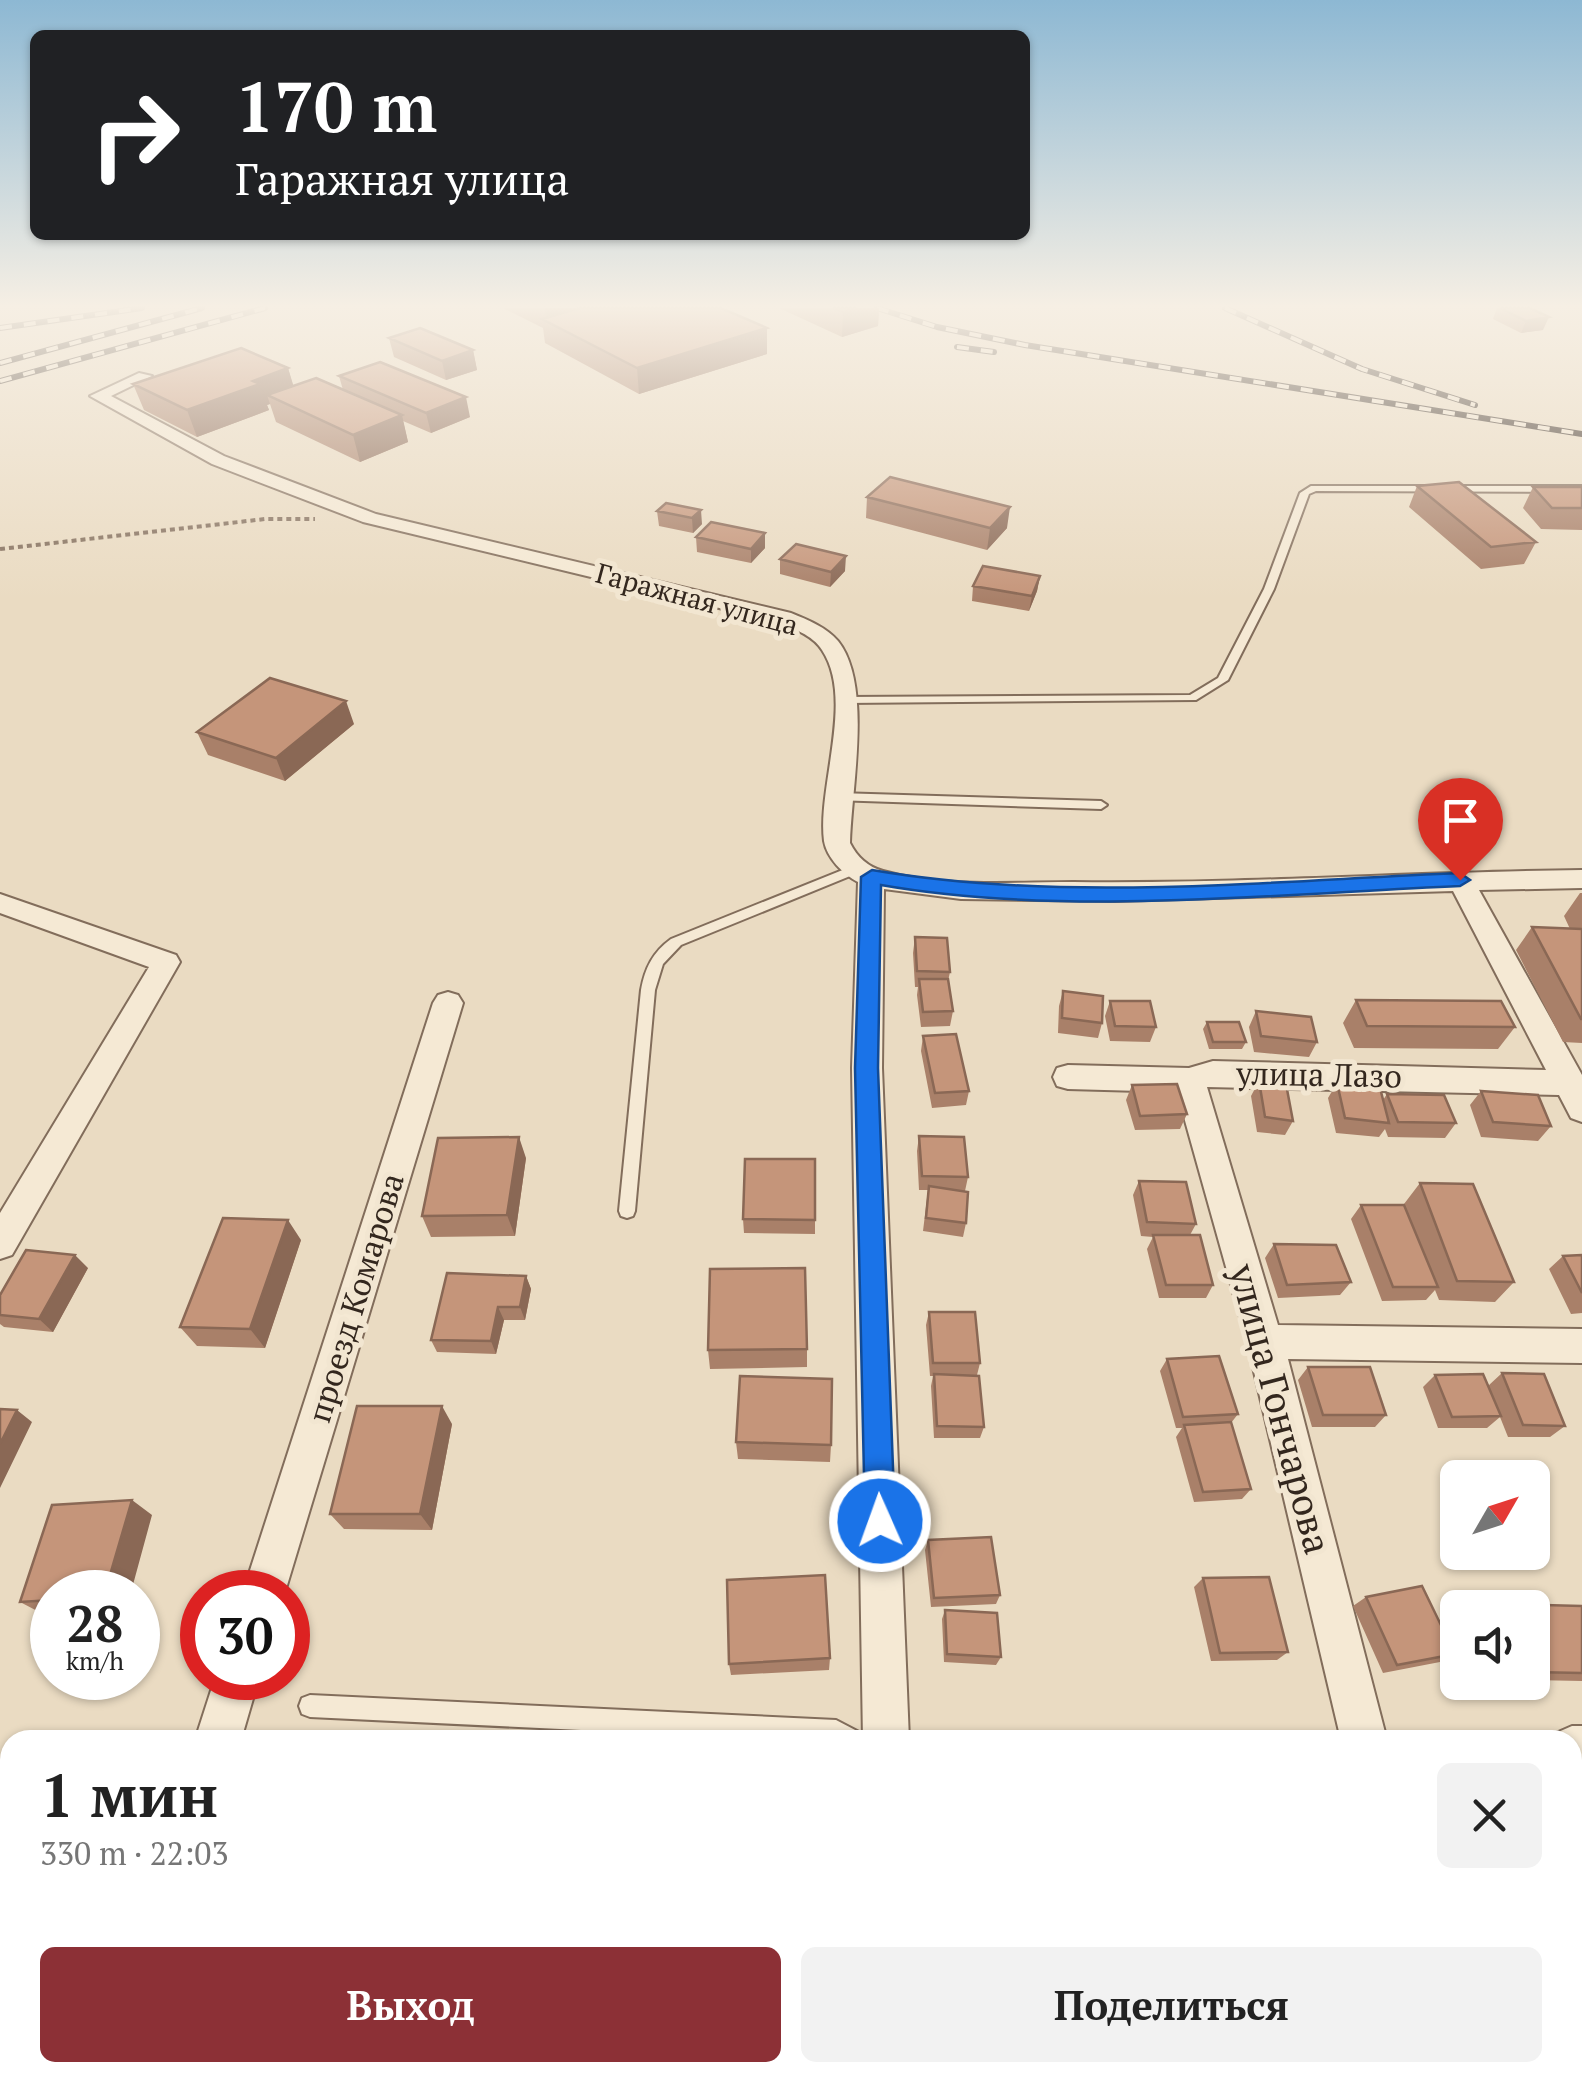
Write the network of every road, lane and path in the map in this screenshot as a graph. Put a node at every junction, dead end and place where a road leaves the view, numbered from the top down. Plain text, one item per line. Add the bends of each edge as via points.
1 (115, 405) edge
2 (1582, 489) edge
3 (370, 518) junction
4 (0, 549) edge
5 (845, 700) junction
6 (838, 796) junction
7 (1102, 805) dead end
8 (863, 873) junction
9 (1582, 879) edge
10 (1460, 880) junction
11 (0, 902) edge
12 (448, 1003) dead end
13 (1068, 1078) dead end
14 (1188, 1080) junction
15 (1576, 1096) edge
16 (627, 1211) dead end
17 (0, 1244) edge
18 (1264, 1342) junction
19 (1582, 1346) edge
20 (271, 1570) edge
21 (230, 1700) edge
22 (310, 1706) dead end
23 (221, 1730) edge
24 (815, 1730) edge
25 (886, 1730) edge
26 (1361, 1730) edge

1 - 3 street, Гаражная улица via 218,460
2 - 5 lane via 1314,488 1305,493 1268,589 1222,680 1192,698
3 - 4 path via 265,520
3 - 5 street, Гаражная улица via 784,616 834,650
5 - 6 street, Гаражная улица
6 - 7 lane
6 - 8 street, Гаражная улица via 837,843
8 - 10 street via 938,888 1132,893
8 - 16 lane via 662,952 648,990
8 - 25 street
9 - 10 street
10 - 15 street
11 - 17 street via 166,962
12 - 20 street, проезд Комарова
13 - 14 street, улица Лазо
14 - 15 street, улица Лазо via 1213,1073
14 - 18 street, улица Гончарова
18 - 19 street
18 - 26 street, улица Гончарова
21 - 23 street
22 - 24 lane

